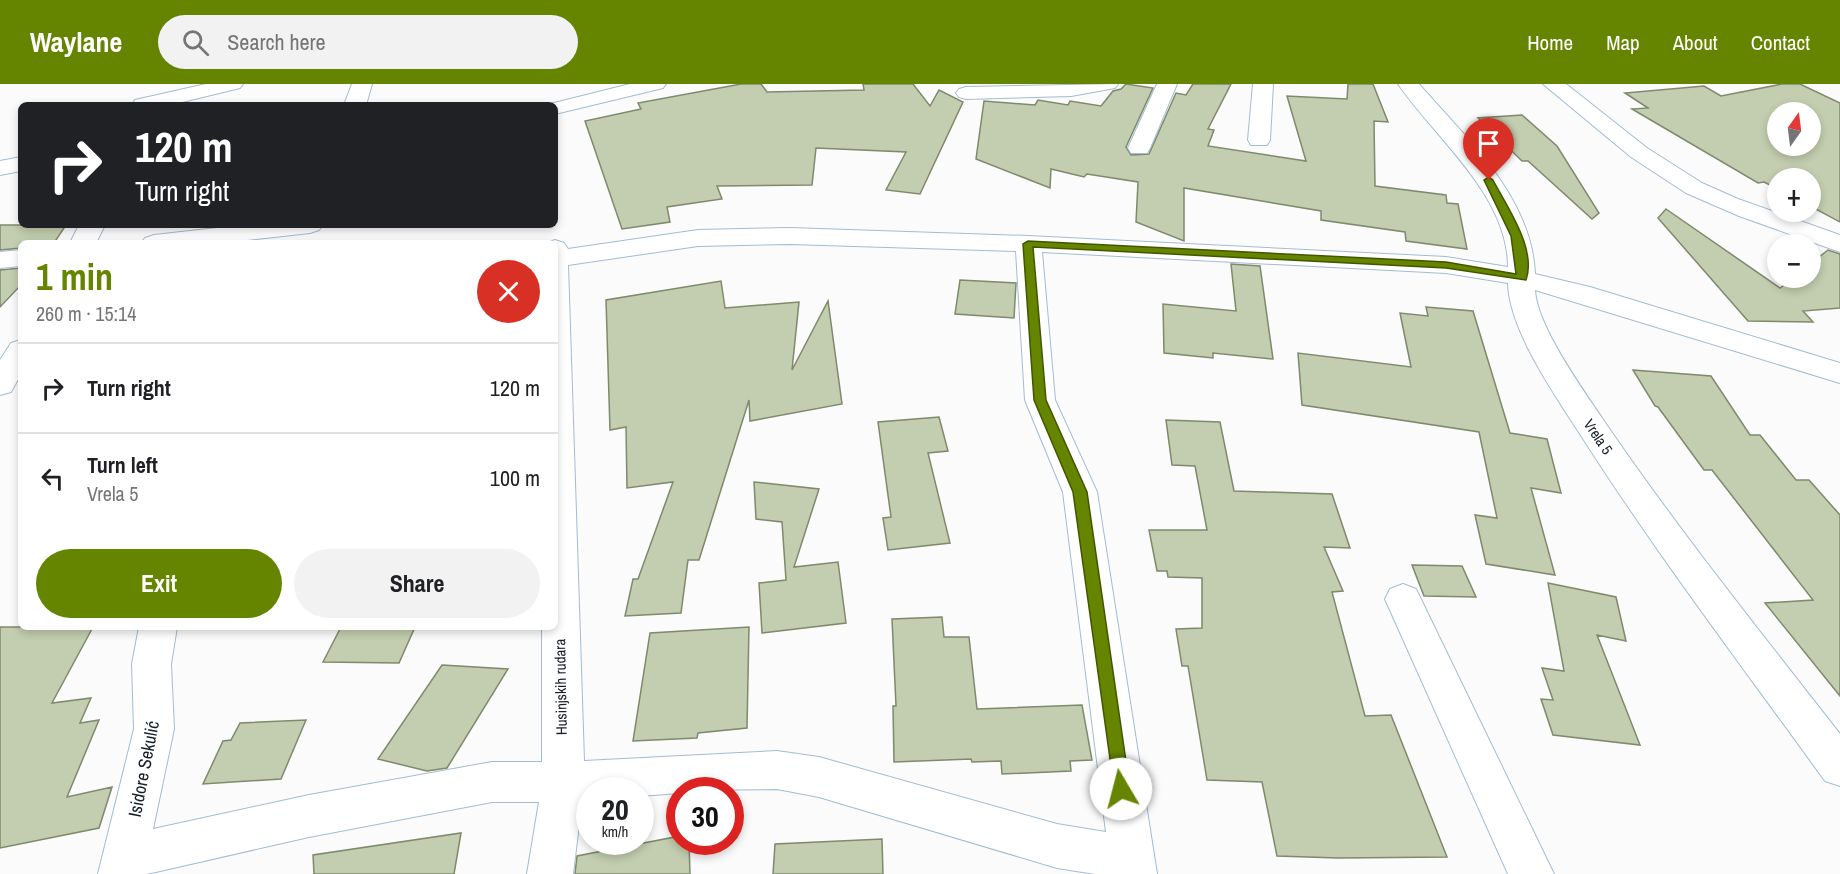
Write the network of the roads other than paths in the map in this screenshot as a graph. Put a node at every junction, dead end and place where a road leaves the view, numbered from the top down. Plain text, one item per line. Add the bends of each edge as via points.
1 (141, 84) edge
2 (233, 84) edge
3 (362, 84) edge
4 (548, 84) edge
5 (656, 84) edge
6 (1108, 84) edge
7 (1167, 84) edge
8 (1263, 84) edge
9 (1408, 84) edge
10 (1553, 84) edge
11 (966, 93) dead end
12 (131, 102) edge
13 (156, 102) edge
14 (356, 102) edge
15 (549, 102) edge
16 (558, 107) edge
17 (1259, 140) dead end
18 (1139, 148) dead end
19 (18, 165) edge
20 (0, 168) edge
21 (284, 228) edge
22 (180, 240) edge
23 (1028, 244) junction
24 (1840, 244) edge
25 (18, 258) edge
26 (0, 260) edge
27 (558, 260) edge
28 (1522, 278) junction
29 (18, 354) edge
30 (1840, 373) edge
31 (0, 385) edge
32 (558, 456) edge
33 (1402, 599) dead end
34 (157, 630) edge
35 (1840, 767) edge
36 (563, 782) junction
37 (123, 865) edge
38 (1133, 866) edge
39 (550, 874) edge
40 (1531, 874) edge

1 - 12 street
2 - 13 street
3 - 14 street
4 - 15 street
5 - 16 street
6 - 11 street via 1071,90
7 - 18 street
8 - 17 street
9 - 28 street, Vrela 5 via 1489,180 1516,236
10 - 24 street via 1657,165 1693,188 1738,209
19 - 20 street
21 - 22 street
23 - 27 street via 790,236 698,238
23 - 28 street via 1446,265
23 - 38 street via 1040,400 1080,492
25 - 26 street
28 - 30 street
28 - 35 street, Vrela 5 via 1528,315 1558,376 1636,494
29 - 31 street
32 - 36 street, Husinjskih rudara
33 - 40 street
34 - 37 street, Isidore Sekulić via 151,660 156,705 154,729
36 - 37 street via 492,782 309,816
36 - 38 street via 777,770 819,777
36 - 39 street, Husinjskih rudara

